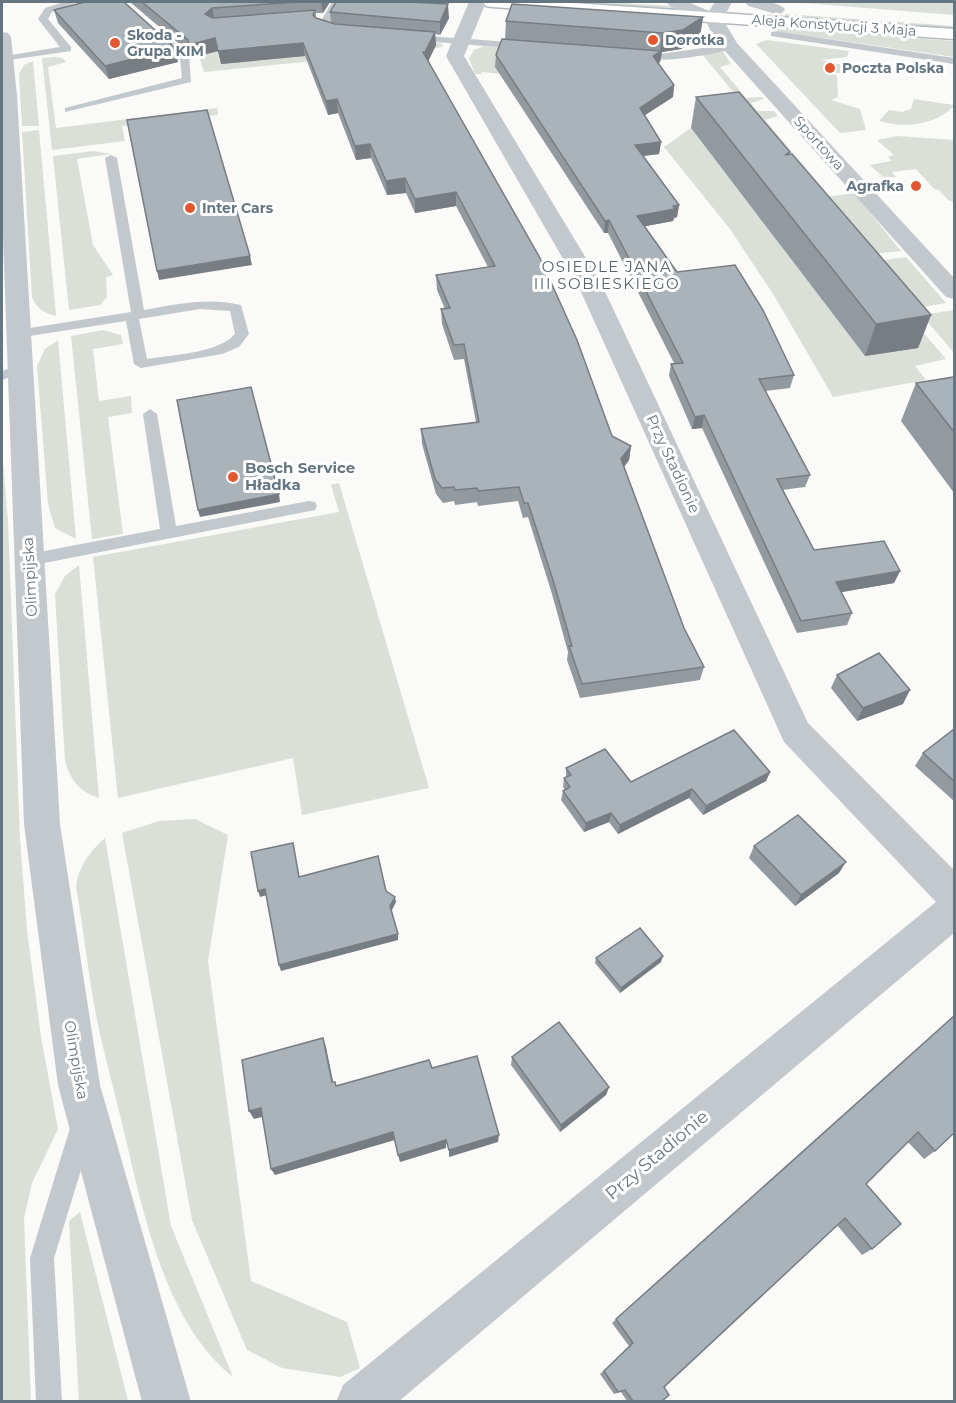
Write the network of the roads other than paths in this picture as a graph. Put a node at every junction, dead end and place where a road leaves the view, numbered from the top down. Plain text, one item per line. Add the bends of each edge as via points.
1 (72, 2) edge
2 (336, 2) edge
3 (477, 2) edge
4 (492, 2) edge
5 (675, 2) edge
6 (754, 2) edge
7 (720, 8) edge
8 (776, 9) junction
9 (316, 18) edge
10 (327, 18) junction
11 (954, 22) edge
12 (150, 27) edge
13 (349, 33) edge
14 (774, 34) dead end
15 (954, 34) edge
16 (405, 37) edge
17 (462, 42) junction
18 (532, 47) edge
19 (731, 47) junction
20 (3, 48) edge
21 (625, 54) edge
22 (954, 61) edge
23 (5, 106) edge
24 (69, 110) dead end
25 (111, 158) dead end
26 (954, 292) edge
27 (135, 315) junction
28 (17, 334) junction
29 (10, 373) edge
30 (150, 414) dead end
31 (309, 506) dead end
32 (169, 533) junction
33 (29, 560) junction
34 (954, 895) edge
35 (954, 910) edge
36 (86, 1114) junction
37 (49, 1401) edge
38 (167, 1401) edge
39 (360, 1401) edge

1 - 20 lane via 48,10 43,19 67,49
2 - 10 lane
3 - 17 street, Przy Stadionie
4 - 7 main road
5 - 7 street via 698,13
6 - 8 street
7 - 8 main road, Aleja Konstytucji 3 Maja
7 - 15 main road, Aleja Konstytucji 3 Maja
7 - 19 street, Sportowa via 721,34
8 - 11 main road, Aleja Konstytucji 3 Maja
9 - 10 lane
10 - 13 lane via 322,28
12 - 24 lane via 185,57 187,80
14 - 22 lane
16 - 17 lane
17 - 18 lane
17 - 34 street, Przy Stadionie via 455,56 589,283 796,732
19 - 21 lane via 660,57
19 - 26 street, Sportowa
20 - 23 street, Olimpijska
23 - 28 street, Olimpijska
25 - 27 lane
27 - 27 lane via 224,305 236,308 242,334 234,344 217,351 141,364
27 - 28 lane
28 - 29 street, Olimpijska
29 - 33 street, Olimpijska
30 - 32 lane
31 - 32 lane
32 - 33 lane
33 - 36 street, Olimpijska via 42,824 78,1085
35 - 39 street, Przy Stadionie
36 - 37 lane, Olimpijska via 42,1258
36 - 38 street, Olimpijska

